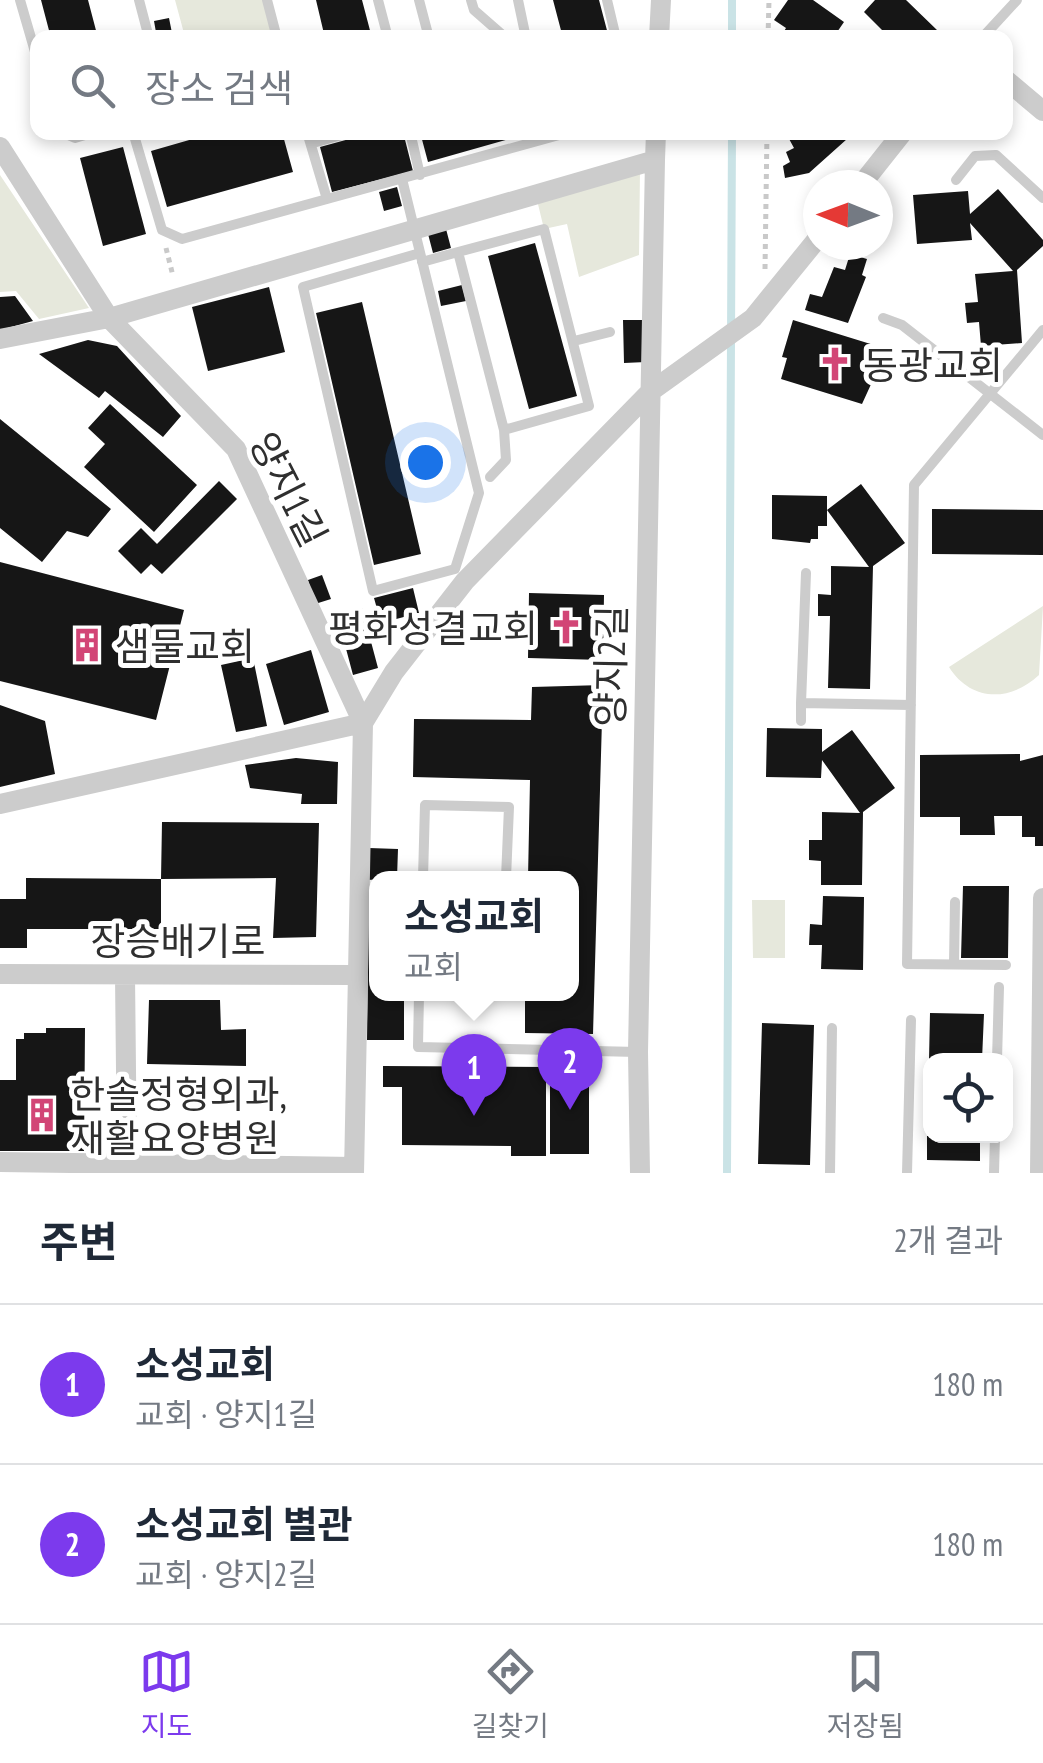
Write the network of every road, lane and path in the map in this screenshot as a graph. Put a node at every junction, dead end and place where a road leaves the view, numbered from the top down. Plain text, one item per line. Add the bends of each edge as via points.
1 (20, 0) edge
2 (139, 0) edge
3 (267, 0) edge
4 (378, 0) edge
5 (420, 0) edge
6 (471, 0) edge
7 (518, 0) edge
8 (607, 0) edge
9 (660, 0) edge
10 (769, 0) edge
11 (1017, 0) edge
12 (146, 30) edge
13 (275, 30) edge
14 (386, 30) edge
15 (427, 30) edge
16 (497, 30) edge
17 (524, 30) edge
18 (614, 30) edge
19 (659, 30) edge
20 (768, 30) edge
21 (989, 30) edge
22 (30, 34) edge
23 (1013, 86) edge
24 (1043, 111) edge
25 (135, 140) edge
26 (311, 140) edge
27 (412, 140) edge
28 (542, 140) edge
29 (656, 140) edge
30 (767, 140) edge
31 (897, 140) edge
32 (0, 148) edge
33 (655, 160) junction
34 (873, 170) edge
35 (420, 175) junction
36 (402, 180) junction
37 (956, 180) dead end
38 (1043, 198) edge
39 (326, 199) junction
40 (414, 228) junction
41 (162, 230) junction
42 (458, 252) junction
43 (803, 257) edge
44 (421, 258) junction
45 (178, 298) junction
46 (759, 312) junction
47 (109, 318) junction
48 (882, 318) dead end
49 (1043, 330) edge
50 (610, 332) dead end
51 (0, 339) edge
52 (574, 342) junction
53 (658, 386) junction
54 (988, 394) junction
55 (504, 430) junction
56 (1043, 435) edge
57 (490, 477) dead end
58 (806, 574) dead end
59 (801, 703) junction
60 (911, 704) junction
61 (801, 721) dead end
62 (363, 723) junction
63 (0, 804) edge
64 (423, 871) edge
65 (506, 871) edge
66 (368, 890) edge
67 (1043, 898) edge
68 (955, 902) dead end
69 (954, 964) junction
70 (1006, 965) dead end
71 (0, 974) edge
72 (125, 975) junction
73 (357, 975) junction
74 (999, 987) dead end
75 (419, 1001) edge
76 (911, 1020) dead end
77 (832, 1028) dead end
78 (638, 1052) junction
79 (996, 1053) edge
80 (994, 1143) edge
81 (0, 1162) edge
82 (127, 1165) junction
83 (354, 1170) edge
84 (640, 1173) edge
85 (830, 1173) edge
86 (907, 1173) edge
87 (994, 1173) edge
88 (1040, 1173) edge

1 - 22 lane
2 - 12 lane
3 - 13 lane
4 - 14 lane
5 - 15 lane
6 - 16 lane
7 - 17 lane
8 - 18 lane
9 - 19 street
10 - 20 path
11 - 21 lane
23 - 24 street
25 - 41 lane
26 - 39 lane
27 - 35 lane
28 - 35 lane
29 - 33 street, 양지2길
30 - 46 path
31 - 34 street
32 - 47 street
33 - 40 street
33 - 53 street, 양지2길
35 - 36 lane
36 - 39 lane
36 - 40 lane
37 - 38 lane via 976,156 996,155
39 - 41 lane via 182,239
40 - 44 lane
40 - 45 street
41 - 45 path
42 - 44 lane
42 - 52 lane via 544,229
42 - 55 lane
43 - 46 street, 양지1길
44 - 44 lane via 303,288 373,591 455,569 479,494
45 - 47 street
46 - 53 street, 양지1길
47 - 51 street
47 - 62 street, 양지1길 via 236,449
48 - 54 lane via 902,325
49 - 54 lane
50 - 52 lane
52 - 55 lane via 589,406
53 - 62 street, 양지1길 via 465,581
53 - 78 street, 양지2길
54 - 56 lane
54 - 60 lane via 914,486
55 - 57 lane via 506,460
58 - 59 lane
59 - 60 lane
59 - 61 lane
60 - 69 lane via 907,964
62 - 63 street
62 - 66 street, 양지1길
64 - 65 lane via 425,806 509,807
66 - 73 street, 양지1길
67 - 88 street
68 - 69 lane
69 - 70 lane
71 - 72 street, 장승배기로
72 - 73 street, 장승배기로
72 - 82 street
73 - 83 street, 양지1길
74 - 79 lane
75 - 78 lane via 418,1047
76 - 86 lane
77 - 85 lane
78 - 84 street, 양지2길
80 - 87 lane
81 - 82 street
82 - 83 street

